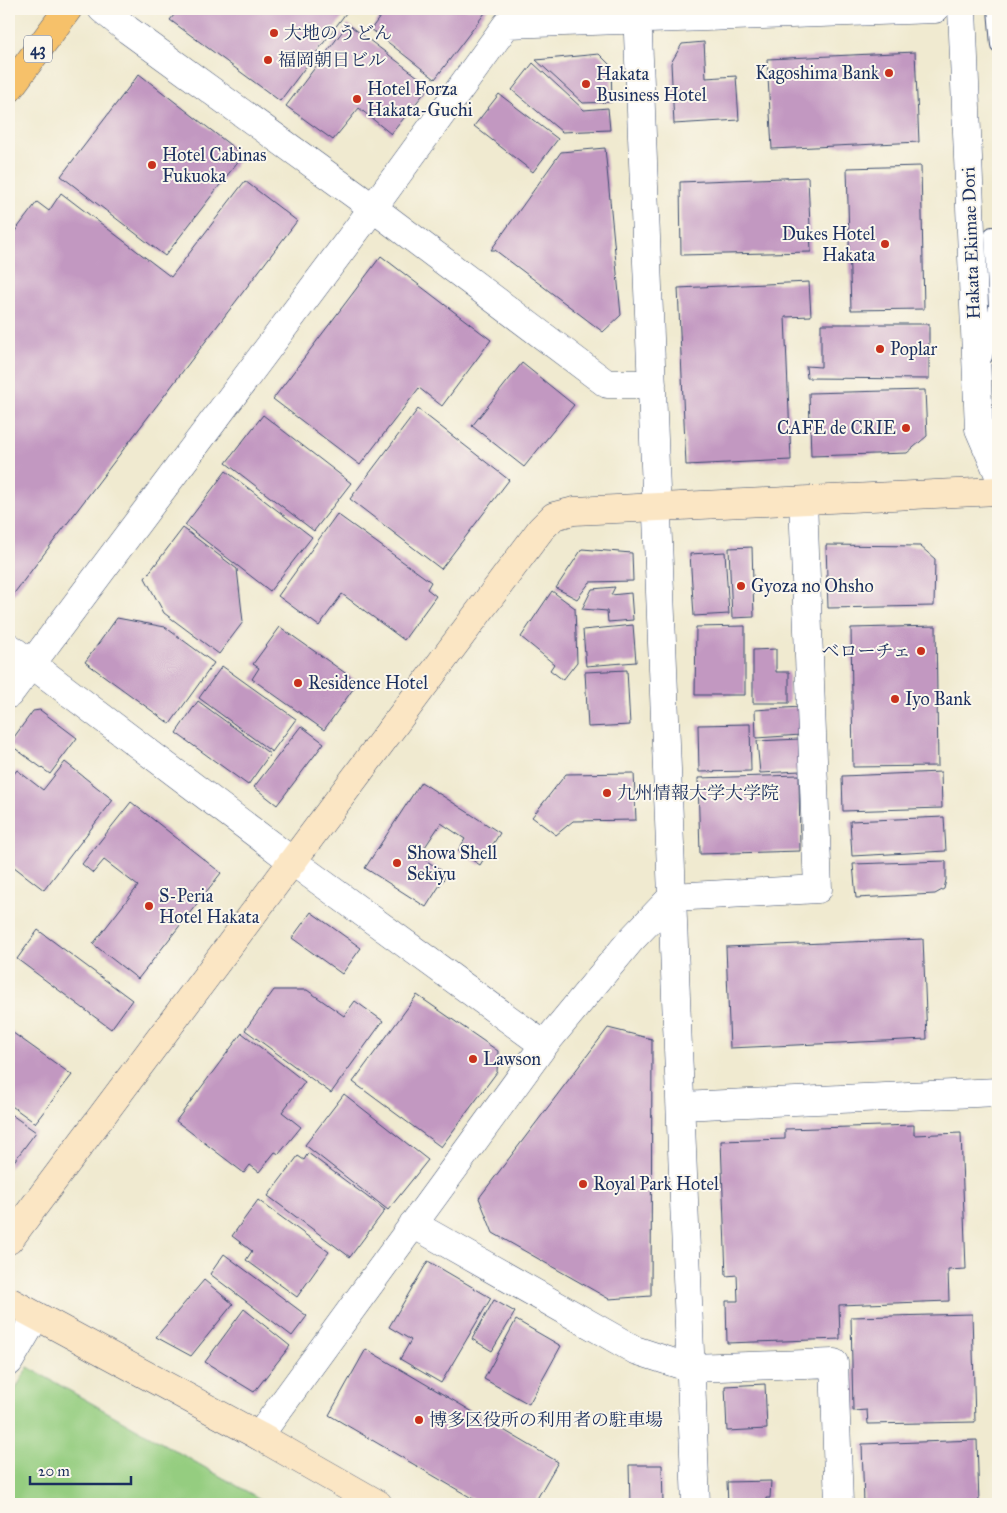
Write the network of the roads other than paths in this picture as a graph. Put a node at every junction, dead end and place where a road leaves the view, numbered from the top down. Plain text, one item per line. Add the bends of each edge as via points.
1 (68, 9) edge
2 (102, 9) edge
3 (935, 9) edge
4 (962, 9) edge
5 (995, 9) edge
6 (637, 14) edge
7 (998, 45) edge
8 (9, 89) edge
9 (373, 208) junction
10 (992, 234) dead end
11 (652, 384) junction
12 (977, 397) junction
13 (998, 473) edge
14 (998, 491) edge
15 (803, 501) junction
16 (657, 506) junction
17 (9, 647) edge
18 (31, 664) junction
19 (9, 694) edge
20 (292, 861) junction
21 (672, 897) junction
22 (544, 1046) junction
23 (998, 1092) edge
24 (681, 1106) junction
25 (413, 1224) junction
26 (9, 1240) edge
27 (9, 1300) edge
28 (36, 1316) junction
29 (9, 1362) edge
30 (690, 1368) junction
31 (259, 1436) junction
32 (378, 1504) edge
33 (696, 1504) edge
34 (840, 1504) edge

1 - 8 main road, 43
2 - 9 street
3 - 6 street
4 - 12 street, Hakata Ekimae Dori
5 - 7 lane
6 - 9 street via 507,24
6 - 11 street
9 - 11 street via 607,384
9 - 18 street
10 - 12 lane via 996,307
11 - 16 street
12 - 13 street, Hakata Ekimae Dori via 979,429
14 - 15 street
15 - 16 street
15 - 21 street via 818,889
16 - 20 street via 574,511 554,516
16 - 21 street
17 - 18 street
18 - 19 street
18 - 20 street
20 - 22 street
20 - 26 street
21 - 22 street via 630,941
21 - 24 street
22 - 25 street
23 - 24 street
24 - 30 street
25 - 30 street via 635,1350
25 - 31 street
27 - 28 street
28 - 29 street
28 - 31 street
30 - 33 street
30 - 34 street via 834,1363
31 - 32 street

